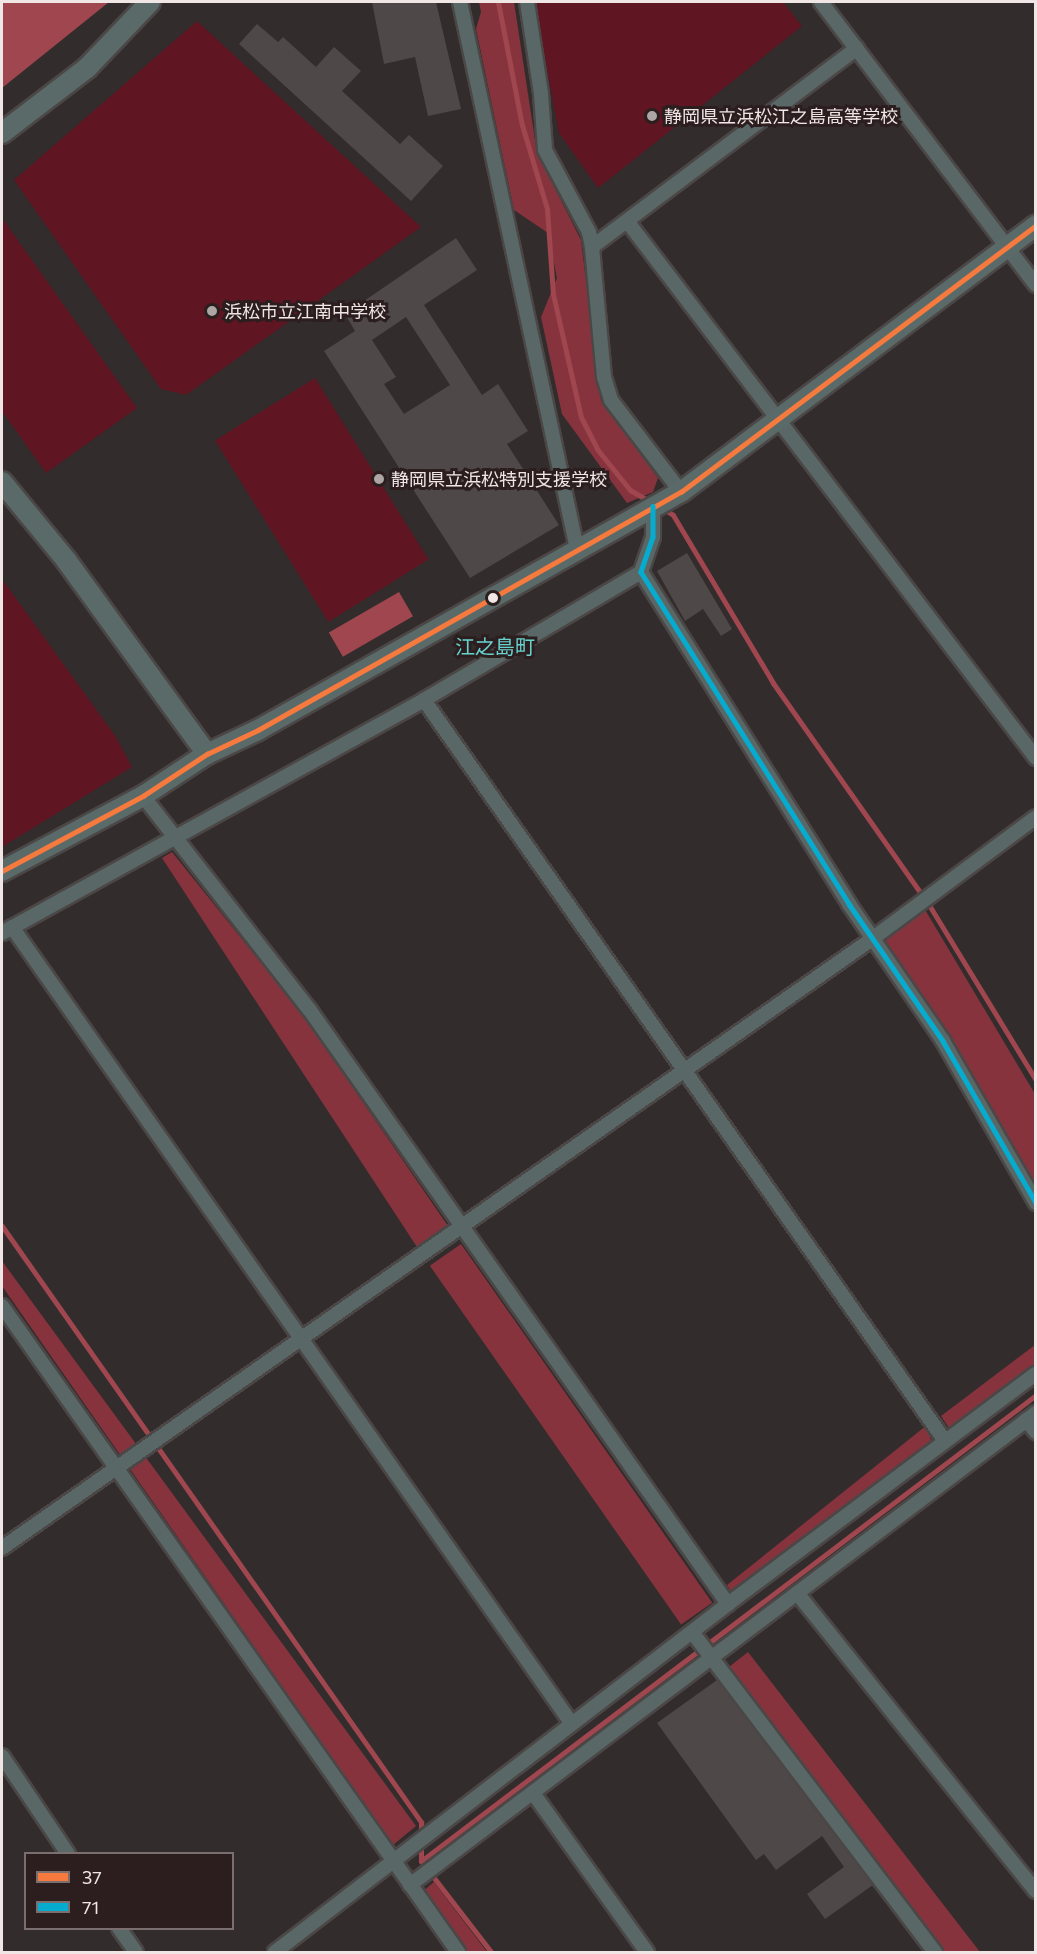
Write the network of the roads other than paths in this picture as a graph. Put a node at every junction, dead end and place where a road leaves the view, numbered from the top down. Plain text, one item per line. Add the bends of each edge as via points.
1 (150, 2) edge
2 (460, 2) edge
3 (527, 2) edge
4 (820, 2) edge
5 (856, 48) junction
6 (2, 133) edge
7 (627, 220) junction
8 (1035, 225) edge
9 (592, 247) junction
10 (1006, 247) junction
11 (1035, 285) edge
12 (779, 420) junction
13 (2, 482) edge
14 (681, 492) junction
15 (653, 506) junction
16 (577, 549) junction
17 (641, 572) junction
18 (424, 700) junction
19 (207, 754) junction
20 (1035, 758) edge
21 (142, 796) junction
22 (1035, 817) edge
23 (175, 839) junction
24 (2, 871) edge
25 (7, 930) edge
26 (872, 939) junction
27 (684, 1069) junction
28 (1035, 1203) edge
29 (464, 1227) junction
30 (2, 1306) edge
31 (301, 1340) junction
32 (1035, 1374) edge
33 (1031, 1416) edge
34 (1035, 1432) edge
35 (945, 1441) junction
36 (120, 1465) junction
37 (2, 1548) edge
38 (796, 1593) junction
39 (728, 1604) junction
40 (692, 1632) junction
41 (712, 1658) junction
42 (572, 1724) junction
43 (2, 1756) edge
44 (533, 1793) junction
45 (67, 1852) edge
46 (393, 1862) junction
47 (410, 1886) junction
48 (1035, 1891) edge
49 (120, 1930) edge
50 (282, 1951) edge
51 (136, 1953) edge
52 (458, 1953) edge
53 (647, 1953) edge
54 (935, 1953) edge

1 - 6 street via 87,68
2 - 16 street
3 - 9 street via 545,150 589,231
4 - 5 street
5 - 7 street
5 - 10 street
7 - 9 street
7 - 12 street
8 - 10 street
9 - 14 street via 604,377 611,400
10 - 11 street
10 - 12 street
12 - 14 street
12 - 20 street
13 - 19 street via 72,567
14 - 15 street
15 - 16 street
15 - 17 street via 653,537
16 - 19 street via 258,730
17 - 18 street
17 - 26 street
18 - 23 street
18 - 27 street
19 - 21 street
21 - 23 street
21 - 24 street
22 - 26 street
23 - 25 street
23 - 29 street via 309,1009
25 - 31 street
26 - 27 street
26 - 28 street via 943,1041
27 - 29 street
27 - 35 street
29 - 31 street
29 - 39 street
30 - 36 street
31 - 36 street
31 - 42 street
32 - 35 street
33 - 34 street
33 - 38 street
35 - 39 street
36 - 37 street
36 - 46 street
38 - 41 street
38 - 48 street
39 - 40 street
40 - 41 street
40 - 42 street
41 - 44 street
41 - 54 street
42 - 46 street
43 - 45 street
44 - 47 street
44 - 53 street
46 - 47 street
46 - 50 street
47 - 52 street
49 - 51 street

